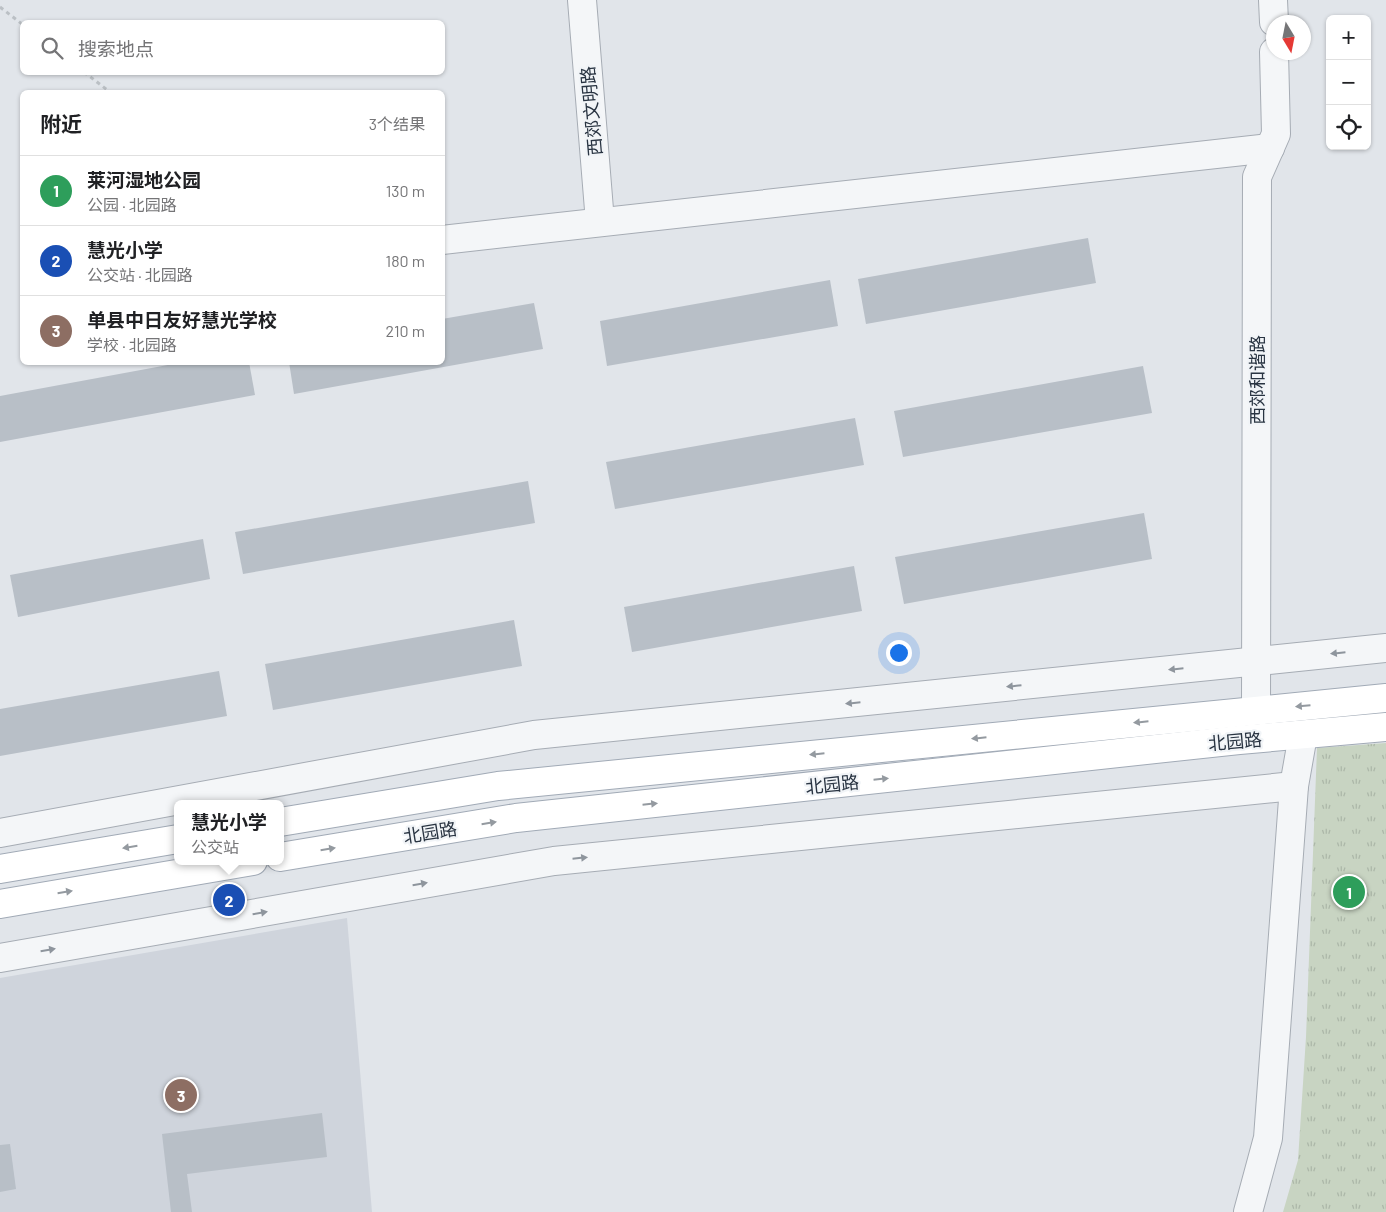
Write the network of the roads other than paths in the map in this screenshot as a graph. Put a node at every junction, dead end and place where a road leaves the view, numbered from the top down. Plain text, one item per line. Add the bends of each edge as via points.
1 (582, 0) edge
2 (1273, 0) edge
3 (1274, 15) edge
4 (1274, 60) edge
5 (1270, 148) junction
6 (600, 222) junction
7 (445, 240) edge
8 (1386, 648) edge
9 (1386, 698) edge
10 (1256, 710) junction
11 (1386, 728) edge
12 (1303, 735) junction
13 (1294, 786) junction
14 (180, 800) edge
15 (174, 801) edge
16 (284, 821) edge
17 (0, 833) edge
18 (174, 840) edge
19 (284, 856) edge
20 (229, 865) edge
21 (0, 869) edge
22 (0, 904) edge
23 (0, 958) edge
24 (1248, 1212) edge

1 - 6 street, 西郊文明路
2 - 3 street
4 - 5 street, 西郊和谐路 via 1276,134
5 - 6 street
5 - 10 street, 西郊和谐路 via 1257,177
6 - 7 street
8 -> 14 street via 534,735
9 -> 10 main road, 北园路
10 -> 16 main road, 北园路 via 498,786
11 - 12 main road, 北园路
12 - 13 street
19 -> 12 main road, 北园路 via 516,818
23 -> 13 street via 554,861
13 - 24 street via 1268,1138
15 -> 17 street
18 -> 21 main road
22 -> 20 main road

